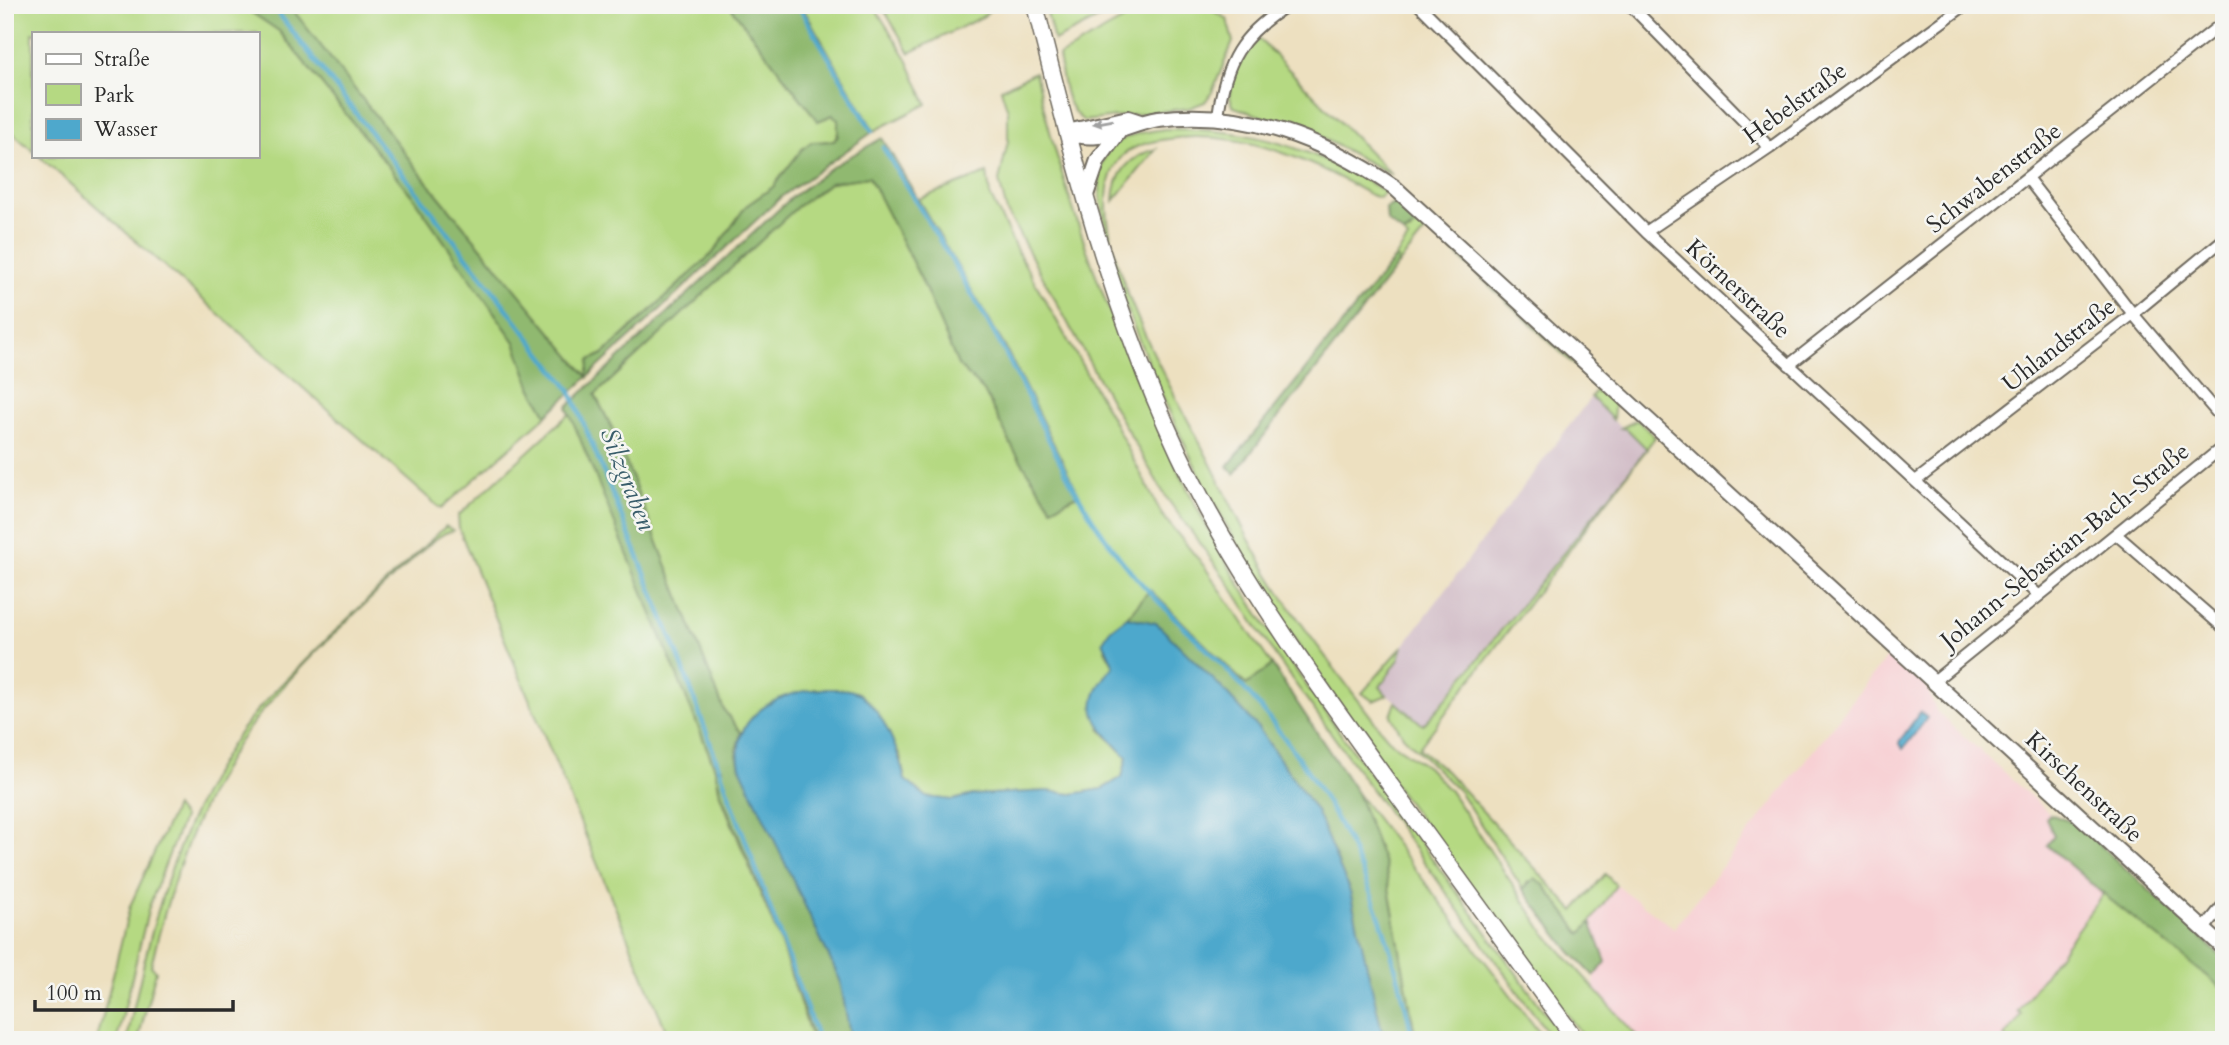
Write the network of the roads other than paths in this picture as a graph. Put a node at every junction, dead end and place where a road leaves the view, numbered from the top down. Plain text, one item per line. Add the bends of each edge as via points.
1 (1035, 5) edge
2 (1288, 5) edge
3 (1419, 5) edge
4 (1630, 5) edge
5 (1965, 5) edge
6 (2224, 22) edge
7 (1218, 116) junction
8 (1140, 122) junction
9 (1067, 132) junction
10 (1118, 134) junction
11 (1770, 148) junction
12 (2028, 179) junction
13 (1086, 195) junction
14 (1646, 232) junction
15 (2224, 239) edge
16 (2133, 314) junction
17 (1789, 365) junction
18 (2224, 421) edge
19 (2224, 446) edge
20 (1917, 480) junction
21 (2117, 535) junction
22 (2037, 594) junction
23 (2224, 628) edge
24 (1934, 681) junction
25 (2224, 904) edge
26 (2203, 930) junction
27 (2224, 948) edge
28 (1576, 1040) edge

1 - 9 main road
2 - 7 street via 1236,51 1222,84
3 - 14 street, Körnerstraße
4 - 11 street
5 - 11 street, Hebelstraße
6 - 12 street, Schwabenstraße
7 - 8 street, Kirschenstraße
7 - 24 street, Kirschenstraße via 1286,131 1328,147 1394,187
8 -> 9 street, Kirschenstraße via 1128,118
8 - 10 street
9 - 10 street via 1084,139
9 - 13 main road
10 - 13 street via 1098,160
11 - 14 street, Hebelstraße
12 - 16 street
12 - 17 street, Schwabenstraße
13 - 28 main road via 1124,321 1212,518 1306,669
14 - 17 street, Körnerstraße
15 - 16 street, Uhlandstraße
16 - 18 street
16 - 20 street, Uhlandstraße
17 - 20 street, Körnerstraße
19 - 21 street, Johann-Sebastian-Bach-Straße
20 - 22 street, Körnerstraße
21 - 22 street, Johann-Sebastian-Bach-Straße
21 - 23 street
22 - 24 street, Johann-Sebastian-Bach-Straße
24 - 26 street, Kirschenstraße
25 - 26 street
26 - 27 street, Kirschenstraße

